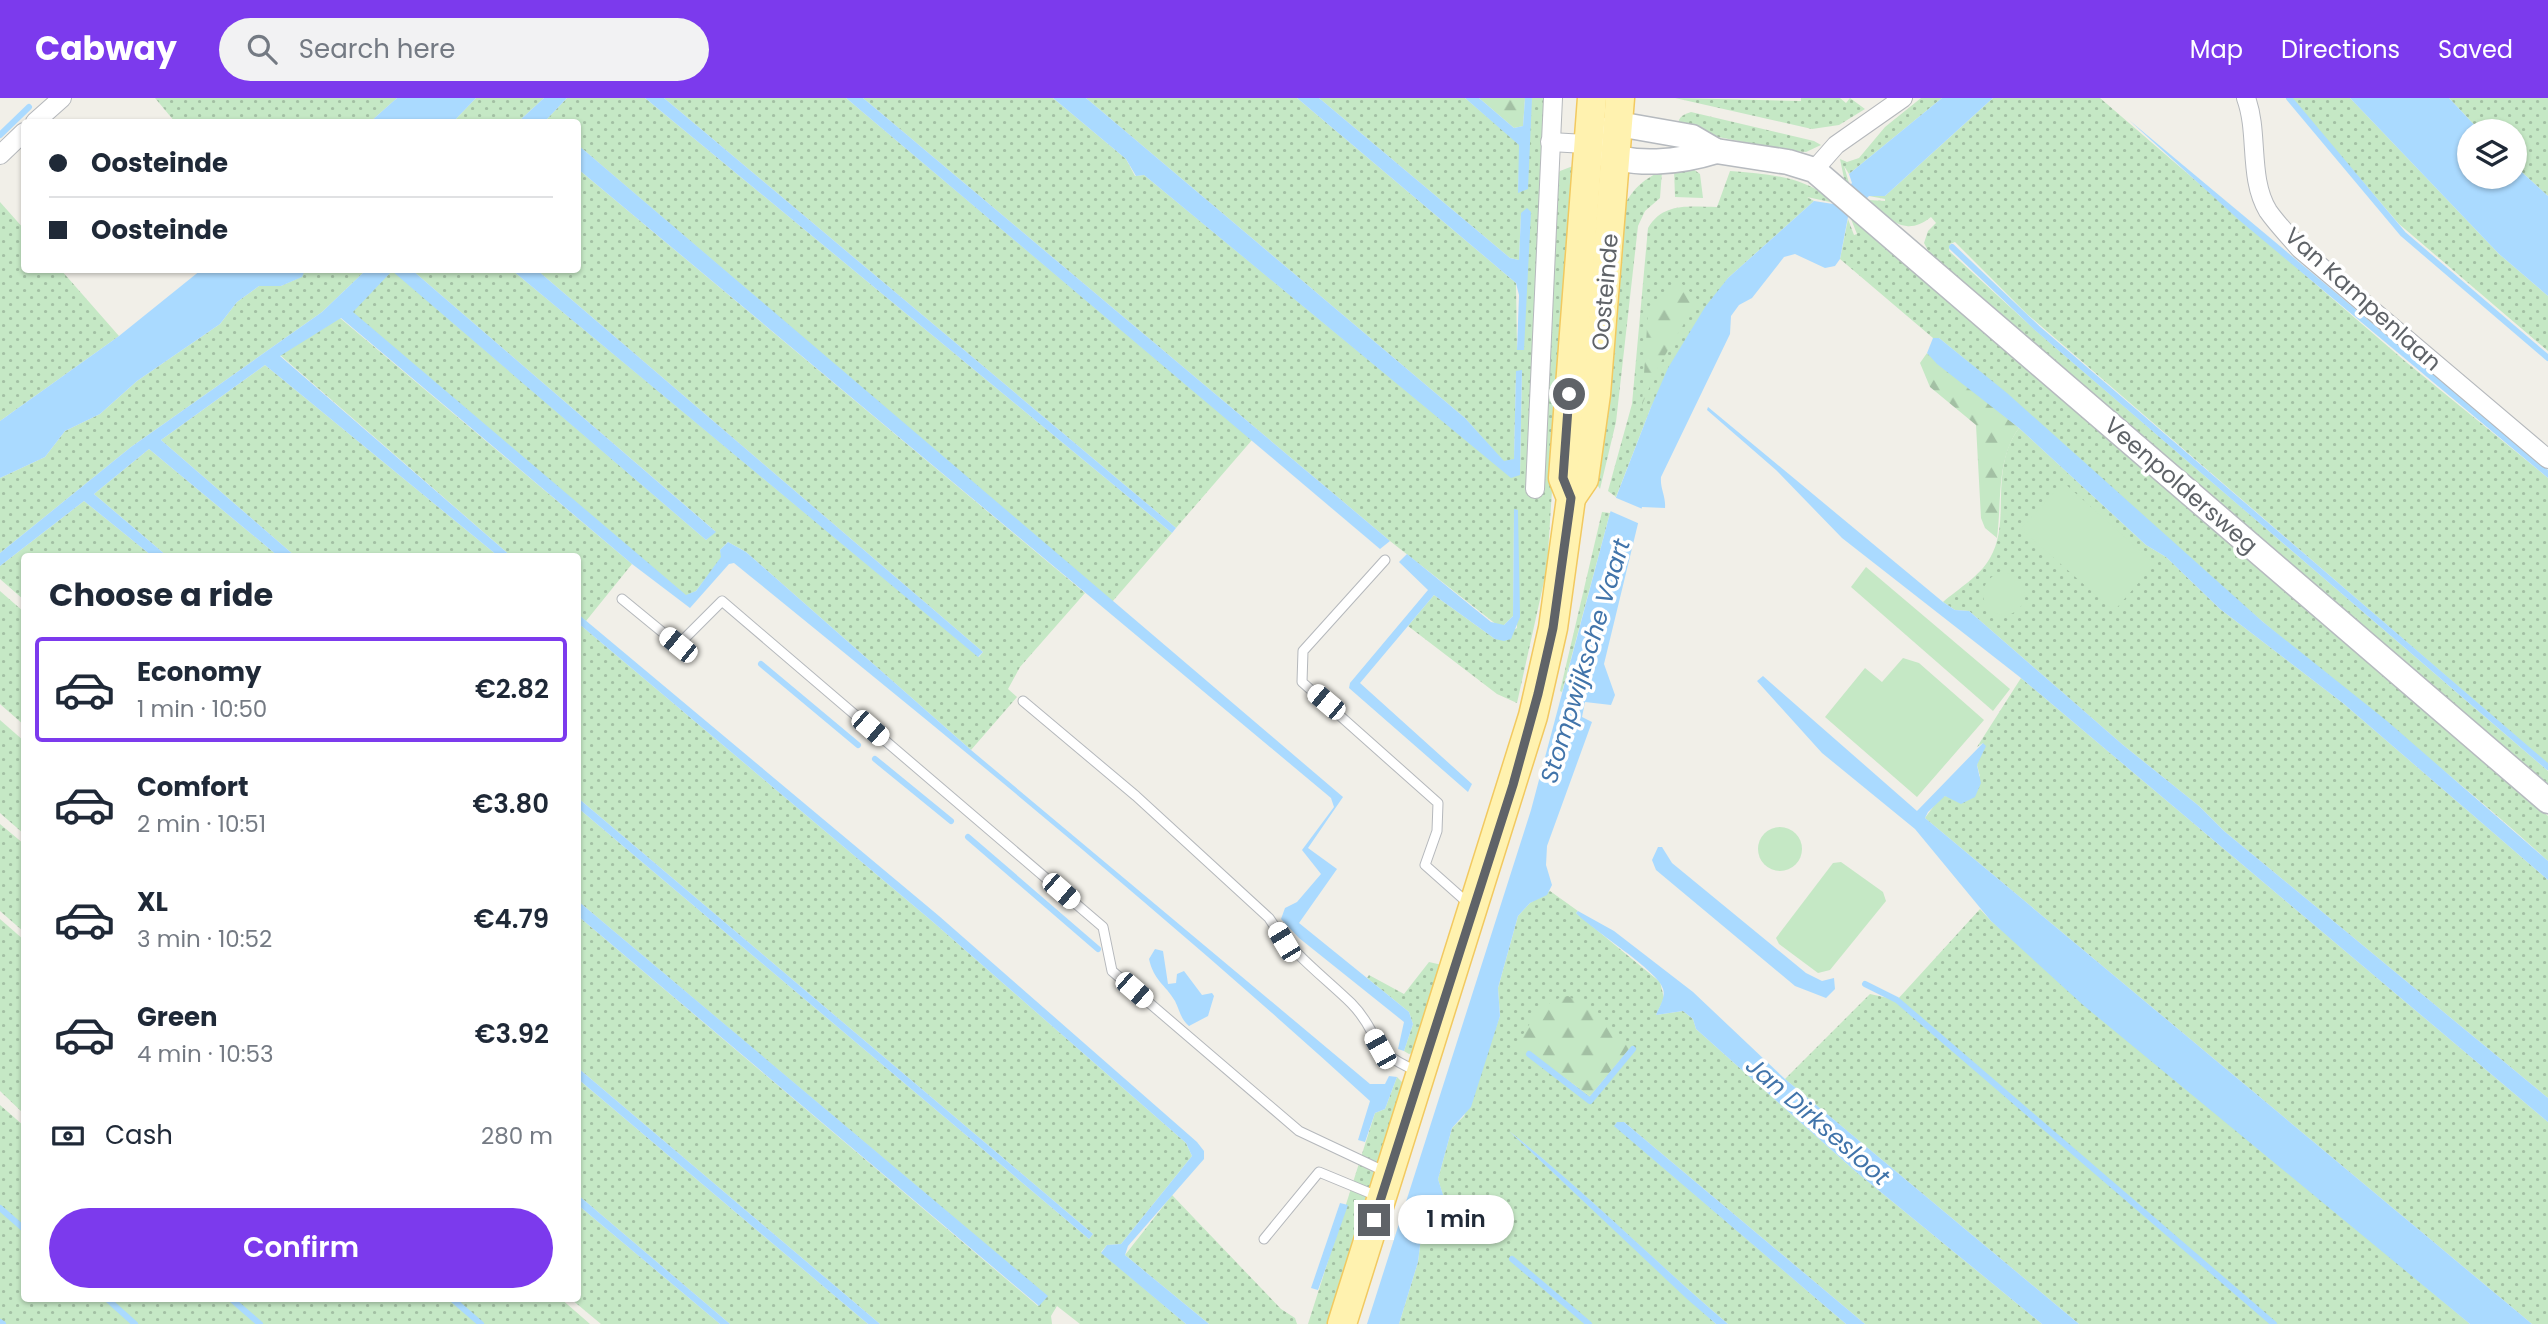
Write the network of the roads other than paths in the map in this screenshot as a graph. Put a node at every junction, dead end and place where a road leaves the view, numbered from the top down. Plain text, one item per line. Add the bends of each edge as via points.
1 (62, 98) edge
2 (1553, 98) edge
3 (1592, 98) edge
4 (1903, 98) edge
5 (2246, 98) edge
6 (1619, 111) edge
7 (38, 119) edge
8 (21, 135) edge
9 (1550, 142) junction
10 (1586, 144) junction
11 (1716, 151) junction
12 (0, 155) edge
13 (1617, 160) junction
14 (1814, 170) junction
15 (2548, 459) edge
16 (1535, 489) dead end
17 (1571, 498) junction
18 (1385, 560) dead end
19 (622, 599) dead end
20 (1023, 701) dead end
21 (2548, 801) edge
22 (1474, 909) junction
23 (1422, 1073) junction
24 (1385, 1186) junction
25 (1264, 1239) dead end
26 (1342, 1324) edge

1 - 7 street
2 - 9 street
3 - 10 main road, Oosteinde
4 - 14 street via 1836,145
5 - 15 street, Van Kampenlaan via 2259,188 2267,209 2285,231
6 - 10 street
6 - 11 street via 1692,137
6 - 13 main road, Oosteinde
8 - 12 street
9 - 10 street
9 - 16 street
10 - 13 street
10 - 17 main road, Oosteinde via 1563,478
11 - 13 street via 1690,159
11 - 14 street
13 - 17 main road, Oosteinde via 1596,394 1584,480
14 - 21 street, Veenpoldersweg
17 - 22 main road, Oosteinde via 1553,628 1538,694
18 - 22 lane via 1303,651 1302,682 1438,803 1437,831 1425,865
19 - 24 lane via 678,645 722,601 1103,927 1112,971 1299,1130
20 - 23 lane via 1136,796 1269,918 1284,942 1352,1004 1380,1049
22 - 23 main road, Oosteinde
23 - 24 main road, Oosteinde
24 - 25 lane via 1319,1172
24 - 26 main road, Oosteinde

